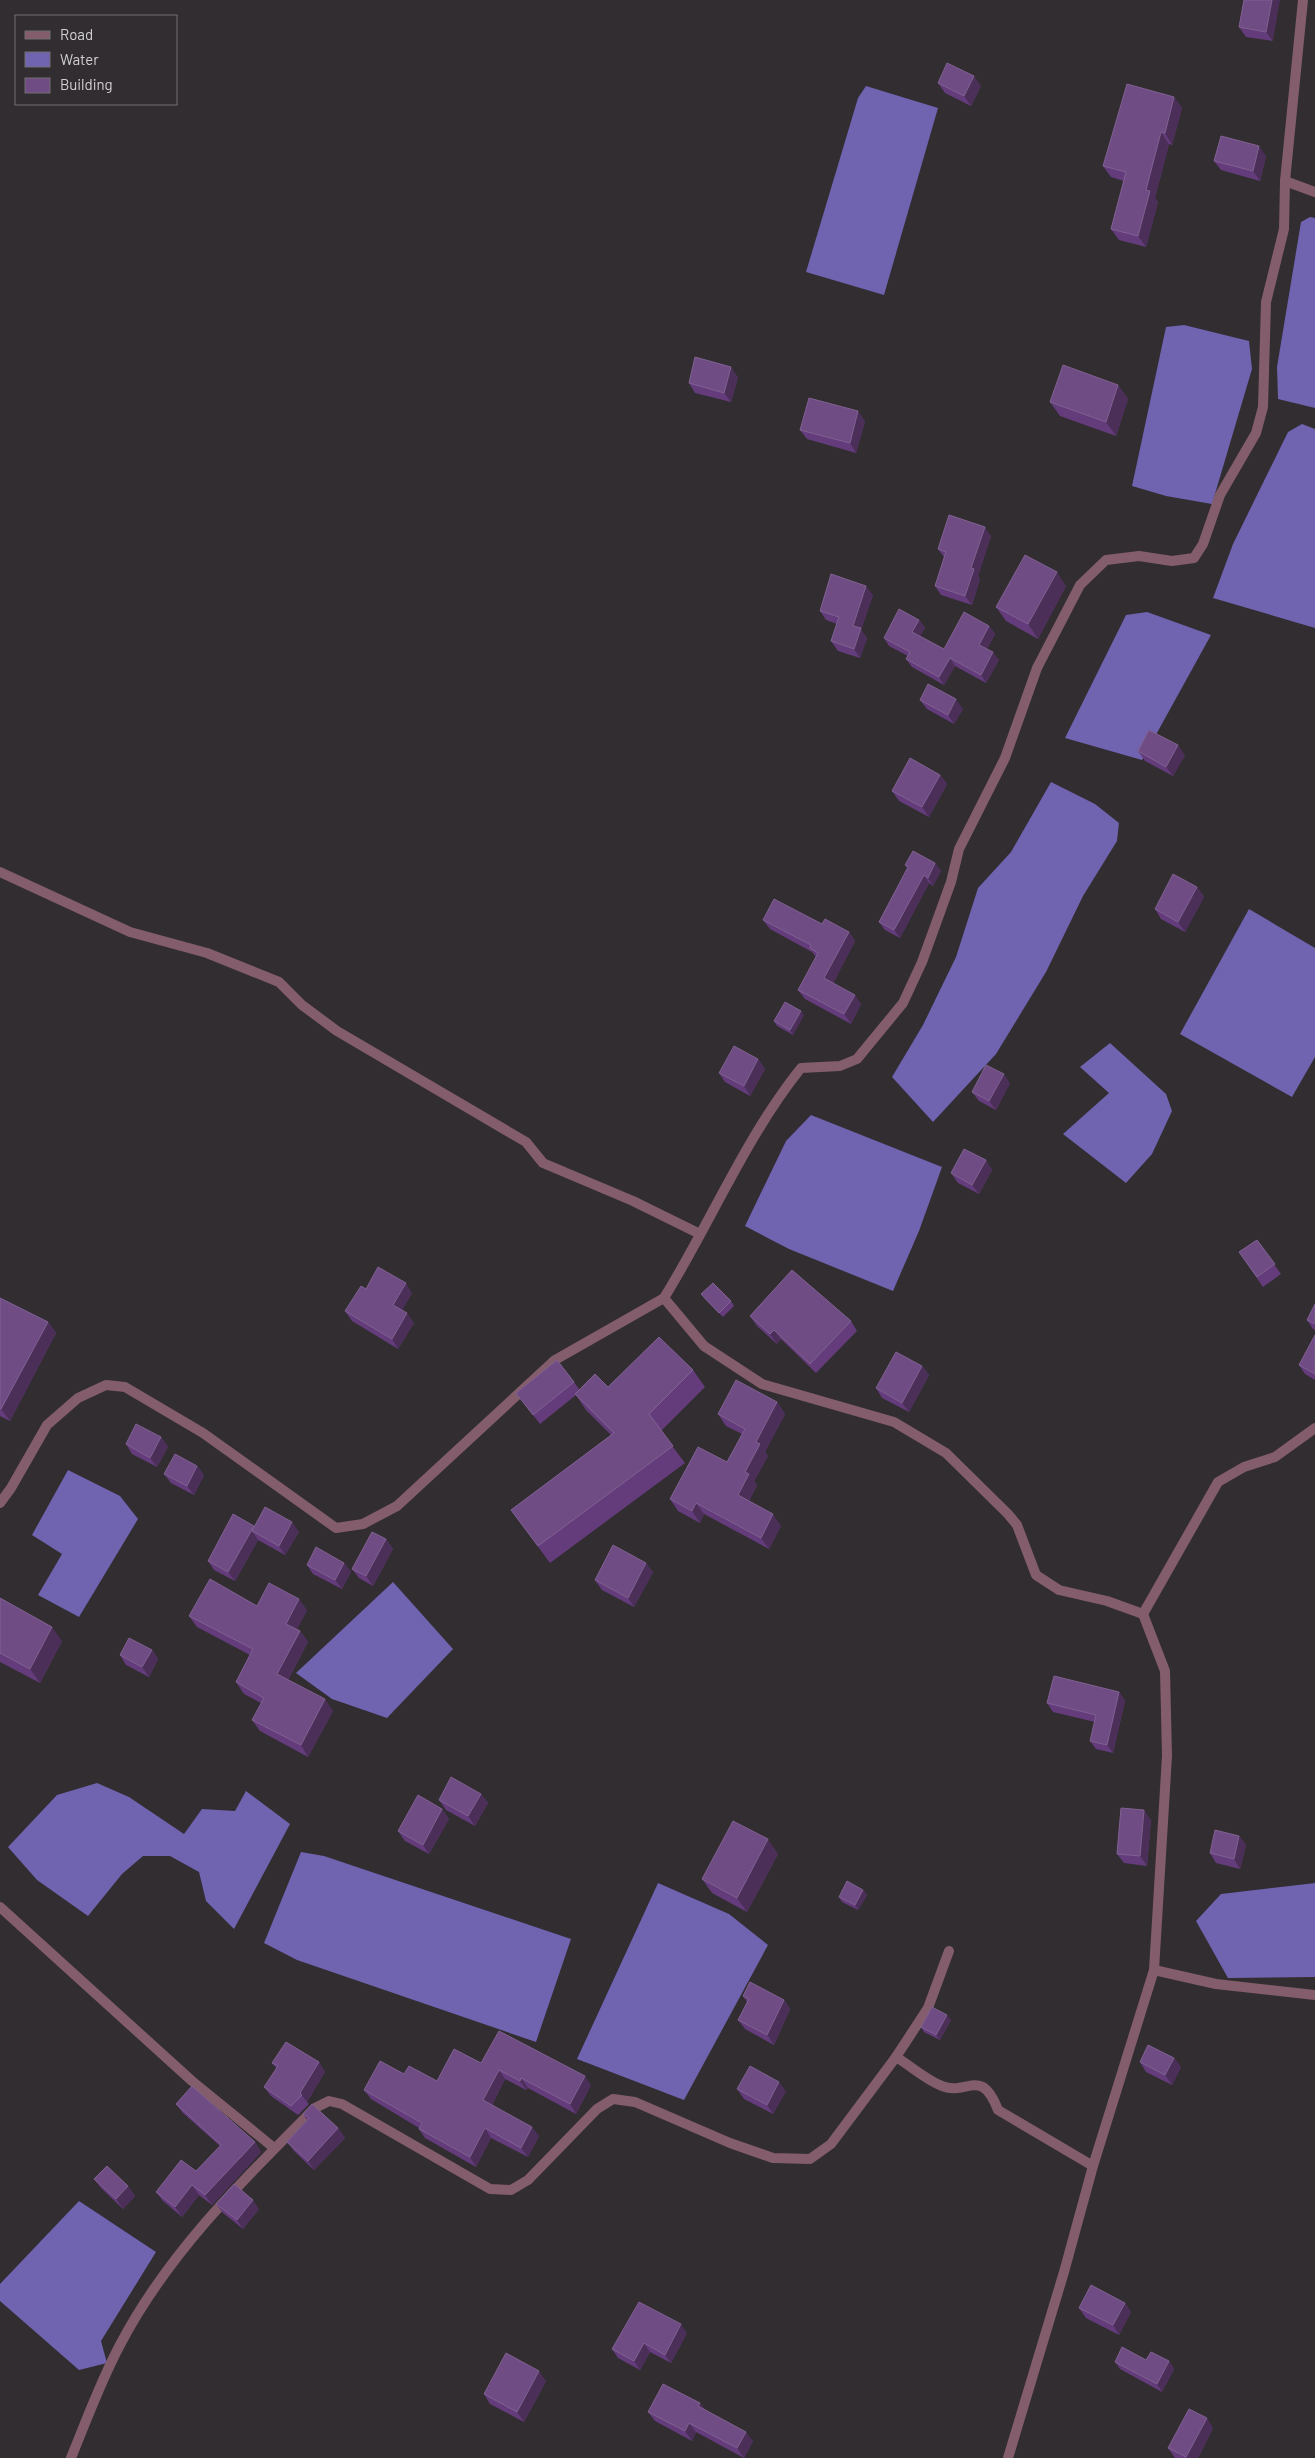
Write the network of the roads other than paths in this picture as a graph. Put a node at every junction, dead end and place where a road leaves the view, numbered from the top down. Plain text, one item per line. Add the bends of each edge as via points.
1 (1303, 0) edge
2 (1285, 181) junction
3 (1315, 192) edge
4 (0, 872) edge
5 (700, 1234) junction
6 (664, 1298) junction
7 (1315, 1428) edge
8 (0, 1503) edge
9 (1143, 1614) junction
10 (0, 1908) edge
11 (949, 1951) dead end
12 (1154, 1970) junction
13 (1315, 1995) edge
14 (896, 2057) junction
15 (274, 2148) junction
16 (1093, 2166) junction
17 (71, 2458) edge
18 (1008, 2458) edge

1 - 2 street
2 - 3 street
2 - 5 street via 1284,228 1266,302 1263,408 1256,433 1220,495 1203,544 1194,558 1172,561 1139,556 1106,560 1080,585 1037,668 1005,758 959,849 951,882 922,962 903,1003 857,1059 840,1066 801,1068 780,1094
4 - 5 street via 130,932 206,953 279,982 336,1031 526,1142 543,1163
5 - 6 street
6 - 8 street via 556,1360 397,1506 364,1524 336,1528 203,1433 125,1387 106,1385 78,1398 47,1425
6 - 9 street via 704,1346 762,1384 894,1422 946,1454 1017,1526 1036,1576 1059,1590 1107,1601
7 - 9 street via 1276,1457 1244,1467 1218,1482
9 - 12 street via 1165,1671 1167,1756
10 - 15 street via 192,2081
11 - 14 street via 928,2008
12 - 13 street via 1216,1984
12 - 16 street
14 - 15 street via 831,2144 810,2159 773,2158 635,2102 614,2099 597,2109 528,2180 511,2190 490,2189 342,2104 329,2101 315,2108
14 - 16 street via 943,2087 979,2086 992,2094 998,2110
15 - 17 street via 222,2202 168,2268 121,2342
16 - 18 street

